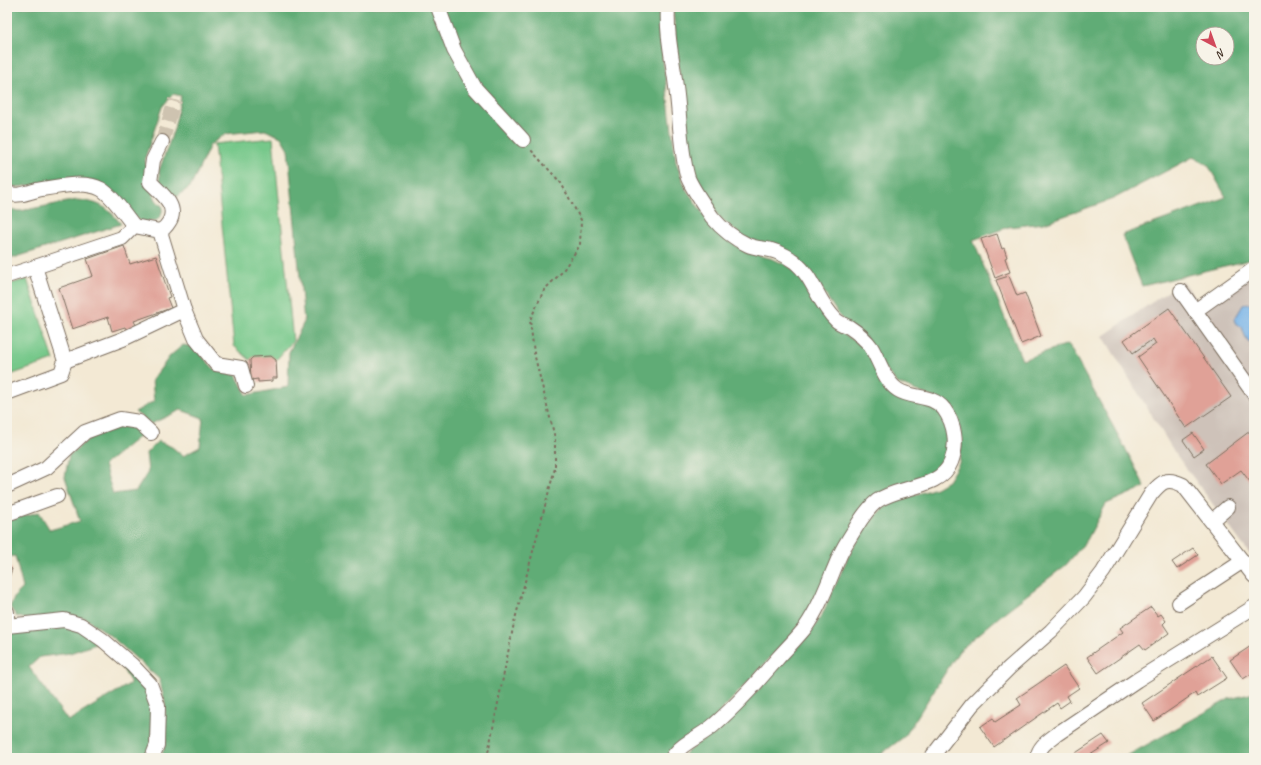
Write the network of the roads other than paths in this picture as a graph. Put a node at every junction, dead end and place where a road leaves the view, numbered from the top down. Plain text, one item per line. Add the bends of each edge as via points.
1 (438, 7) edge
2 (668, 7) edge
3 (523, 140) road end
4 (162, 142) tunnel mouth
5 (7, 194) edge
6 (134, 226) junction
7 (160, 232) junction
8 (35, 267) junction
9 (1254, 269) edge
10 (7, 276) edge
11 (1181, 292) dead end
12 (184, 310) junction
13 (1195, 311) junction
14 (65, 361) junction
15 (246, 386) dead end
16 (7, 393) edge
17 (1254, 394) edge
18 (150, 433) dead end
19 (7, 486) edge
20 (57, 496) dead end
21 (1228, 507) dead end
22 (7, 514) edge
23 (1212, 521) junction
24 (1243, 562) junction
25 (1254, 576) edge
26 (1179, 603) dead end
27 (1254, 607) edge
28 (7, 612) edge
29 (7, 626) edge
30 (152, 758) edge
31 (672, 758) edge
32 (931, 758) edge
33 (1037, 758) edge

1 - 3 street via 454,50 475,88
2 - 31 street via 667,24 687,172 713,217 733,236 749,245 777,252 794,261 806,273 836,321 863,337 871,346 886,376 897,389 936,402 943,409 952,424 955,438 952,460 939,477 877,501 862,518 841,553 817,609 804,629 756,684 704,733 681,747
4 - 7 street via 153,160 150,182 169,203 172,217 165,229
5 - 6 street via 13,196 81,184 101,189
6 - 7 street
6 - 8 street via 122,238
7 - 12 street
8 - 10 street
8 - 14 street
9 - 13 street
11 - 13 street
12 - 14 street via 123,339
12 - 15 street via 196,339 207,355 216,364 241,368
13 - 17 street
14 - 16 street via 61,373
18 - 19 street via 139,422 120,419 85,432 46,468
20 - 22 street
21 - 23 street
23 - 24 street
23 - 32 street via 1183,485 1175,481 1166,481 1159,485 1084,597 972,705
24 - 25 street
24 - 26 street
27 - 33 street via 1137,680 1057,734 1038,750
28 - 29 street
29 - 30 street via 64,620 81,625 132,665 150,684 158,706 157,746

